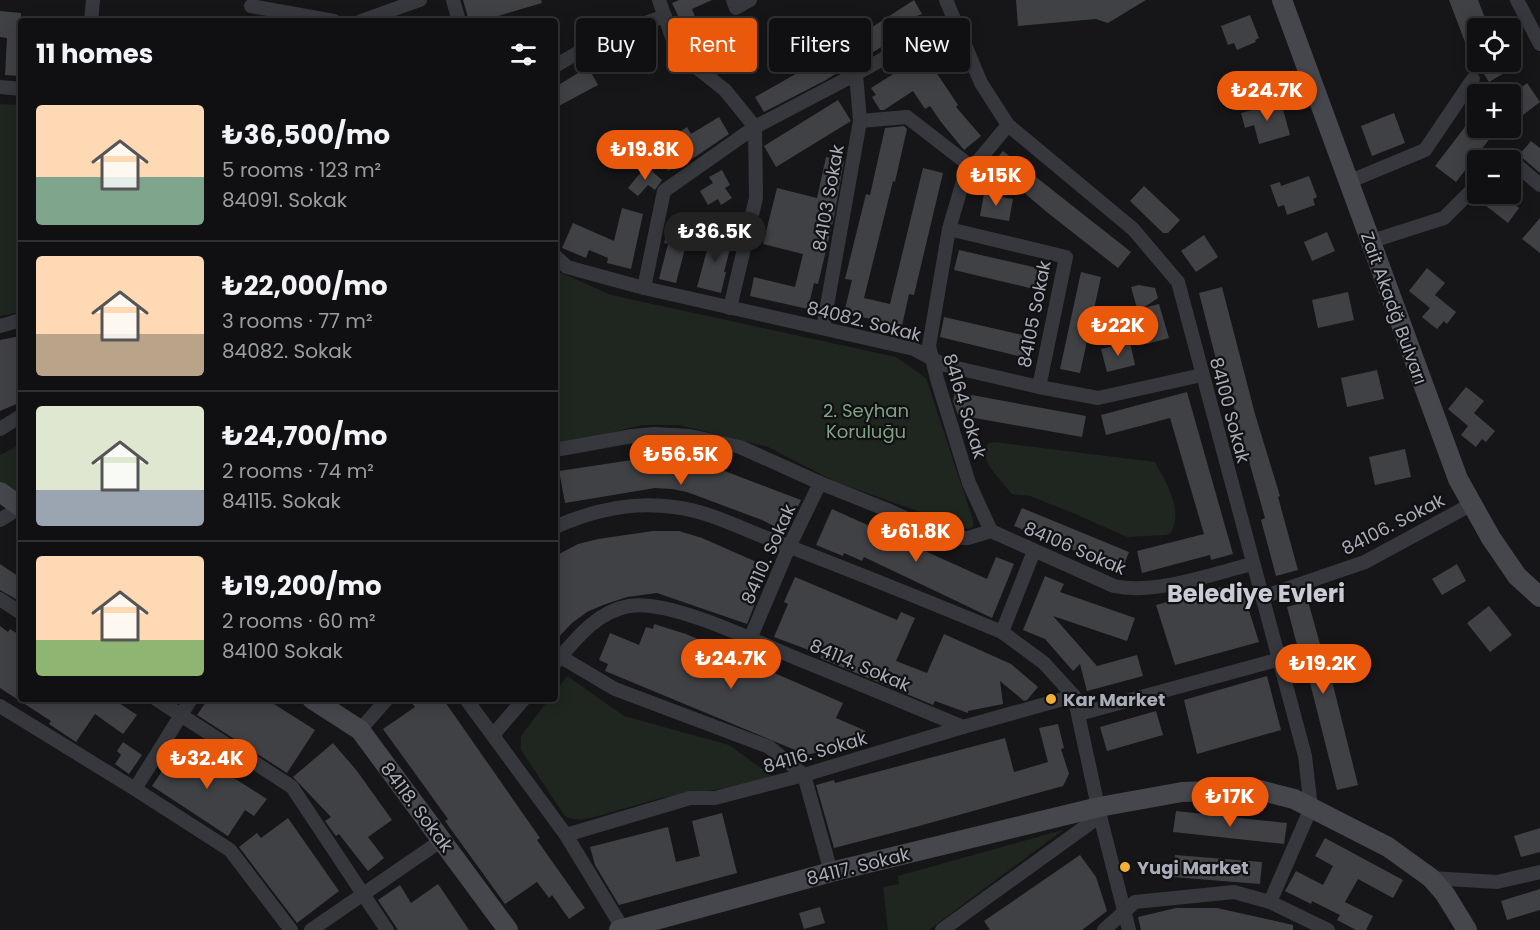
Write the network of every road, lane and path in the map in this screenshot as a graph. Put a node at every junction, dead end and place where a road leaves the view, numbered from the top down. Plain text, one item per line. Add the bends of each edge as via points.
1 (93, 0) edge
2 (420, 0) edge
3 (453, 0) edge
4 (659, 0) edge
5 (733, 0) edge
6 (750, 0) edge
7 (946, 0) edge
8 (1282, 0) edge
9 (1517, 0) edge
10 (251, 3) edge
11 (665, 16) junction
12 (91, 18) edge
13 (249, 18) edge
14 (320, 18) edge
15 (369, 18) edge
16 (458, 18) edge
17 (952, 18) edge
18 (1540, 44) edge
19 (970, 58) edge
20 (883, 59) edge
21 (558, 64) edge
22 (856, 74) junction
23 (1473, 79) dead end
24 (0, 87) edge
25 (18, 89) edge
26 (860, 121) junction
27 (1008, 125) junction
28 (755, 127) junction
29 (973, 168) junction
30 (1521, 169) edge
31 (1348, 182) junction
32 (1540, 185) edge
33 (1467, 194) edge
34 (949, 229) junction
35 (1369, 242) junction
36 (558, 259) edge
37 (644, 288) junction
38 (730, 308) junction
39 (18, 321) edge
40 (0, 326) edge
41 (823, 328) junction
42 (932, 359) junction
43 (1202, 375) junction
44 (1039, 387) junction
45 (18, 418) edge
46 (0, 429) edge
47 (558, 449) edge
48 (820, 483) junction
49 (0, 492) edge
50 (1472, 504) junction
51 (18, 505) edge
52 (18, 509) edge
53 (0, 520) edge
54 (558, 526) edge
55 (991, 531) junction
56 (789, 547) junction
57 (1034, 550) junction
58 (1252, 564) junction
59 (1262, 597) junction
60 (1540, 597) edge
61 (0, 599) edge
62 (18, 611) edge
63 (1002, 632) junction
64 (750, 639) junction
65 (1280, 659) junction
66 (558, 660) edge
67 (1074, 696) junction
68 (160, 702) edge
69 (189, 702) edge
70 (317, 702) edge
71 (384, 702) edge
72 (468, 702) edge
73 (521, 702) edge
74 (0, 706) edge
75 (1079, 714) junction
76 (180, 715) junction
77 (963, 727) junction
78 (360, 730) junction
79 (493, 735) junction
80 (804, 775) junction
81 (135, 789) junction
82 (1311, 808) junction
83 (1099, 811) junction
84 (566, 835) junction
85 (442, 840) junction
86 (831, 872) junction
87 (1540, 872) edge
88 (1431, 878) junction
89 (363, 895) junction
90 (1270, 902) junction
91 (1125, 911) junction
92 (621, 929) edge
93 (291, 930) edge
94 (311, 930) edge
95 (387, 930) edge
96 (508, 930) edge
97 (942, 930) edge
98 (1104, 930) edge
99 (1130, 930) edge
100 (1328, 930) edge
101 (1467, 930) edge

1 - 12 street
2 - 15 street
3 - 16 street
4 - 11 street
5 - 6 street via 736,8
7 - 17 street, 84100 Sokak
8 - 31 main road, Zait Akadğ Bulvarı
9 - 18 street
10 - 13 street
10 - 14 street
11 - 21 street via 605,37
11 - 28 street via 677,51 725,90
19 - 27 street, 84100 Sokak
20 - 22 street
22 - 26 street, 84103 Sokak
22 - 28 street
23 - 31 street via 1425,150
24 - 25 street
26 - 29 street via 907,117
26 - 41 street, 84103 Sokak
27 - 29 street, 84164 Sokak
27 - 43 street, 84100 Sokak via 1133,229 1178,282
28 - 37 street via 664,191
28 - 38 street via 756,198
29 - 34 street, 84164 Sokak via 964,178
30 - 32 street
31 - 35 main road, Zait Akadğ Bulvarı
33 - 35 street via 1444,218
34 - 42 street, 84164 Sokak via 929,346
34 - 44 street, 84105 Sokak via 1066,257
35 - 50 main road, Zait Akadğ Bulvarı via 1458,479
36 - 37 street, 84082. Sokak via 567,267
37 - 38 street, 84082. Sokak
38 - 41 street, 84082. Sokak
39 - 40 street
41 - 42 street, 84082. Sokak via 914,349
42 - 44 street, 84082. Sokak
42 - 55 street, 84164 Sokak via 969,483
43 - 44 street, 84082. Sokak via 1098,398
43 - 58 street, 84100 Sokak
45 - 46 street
47 - 48 street via 632,436 690,436 740,447
48 - 55 street via 949,538 969,538
48 - 56 street, 84110. Sokak
49 - 51 main road
50 - 59 street, 84106. Sokak via 1365,562
50 - 60 main road, Zait Akadğ Bulvarı via 1517,576
52 - 53 street
54 - 56 street via 608,509 674,507 693,510
55 - 57 street, 84106 Sokak
56 - 63 street
56 - 64 street, 84110. Sokak
57 - 58 street, 84106 Sokak via 1128,589 1154,588
57 - 63 street
58 - 59 street, 84100 Sokak
59 - 65 street, 84100 Sokak
61 - 62 street
63 - 67 street via 1044,663
64 - 66 street, 84114. Sokak via 665,607 629,606 592,623
64 - 77 street, 84114. Sokak
65 - 75 street
65 - 82 street, 84100 Sokak via 1305,756
66 - 80 street via 615,689 769,747
67 - 75 street
67 - 77 street, 84116. Sokak
68 - 76 street
69 - 76 street
70 - 78 main road, 84118. Sokak
71 - 78 street
72 - 79 street
73 - 79 street
74 - 81 street
75 - 83 street
76 - 81 street
76 - 89 street via 292,787
77 - 80 street, 84116. Sokak
78 - 85 main road, 84118. Sokak
79 - 84 street
80 - 84 street, 84116. Sokak via 715,798 690,798
80 - 86 street
81 - 93 street via 230,850
82 - 83 main road, 84117. Sokak via 1278,794 1241,790 1182,792
82 - 88 main road, 84117. Sokak via 1388,847
82 - 90 street
83 - 86 main road, 84117. Sokak
83 - 91 street
83 - 97 street
84 - 92 street
85 - 89 street
85 - 96 main road, 84118. Sokak
86 - 92 main road, 84117. Sokak
87 - 88 street via 1497,882
88 - 101 main road, 84117. Sokak
89 - 94 street
89 - 95 street
90 - 91 street via 1234,892 1135,902
90 - 100 street
91 - 98 street
91 - 99 street

